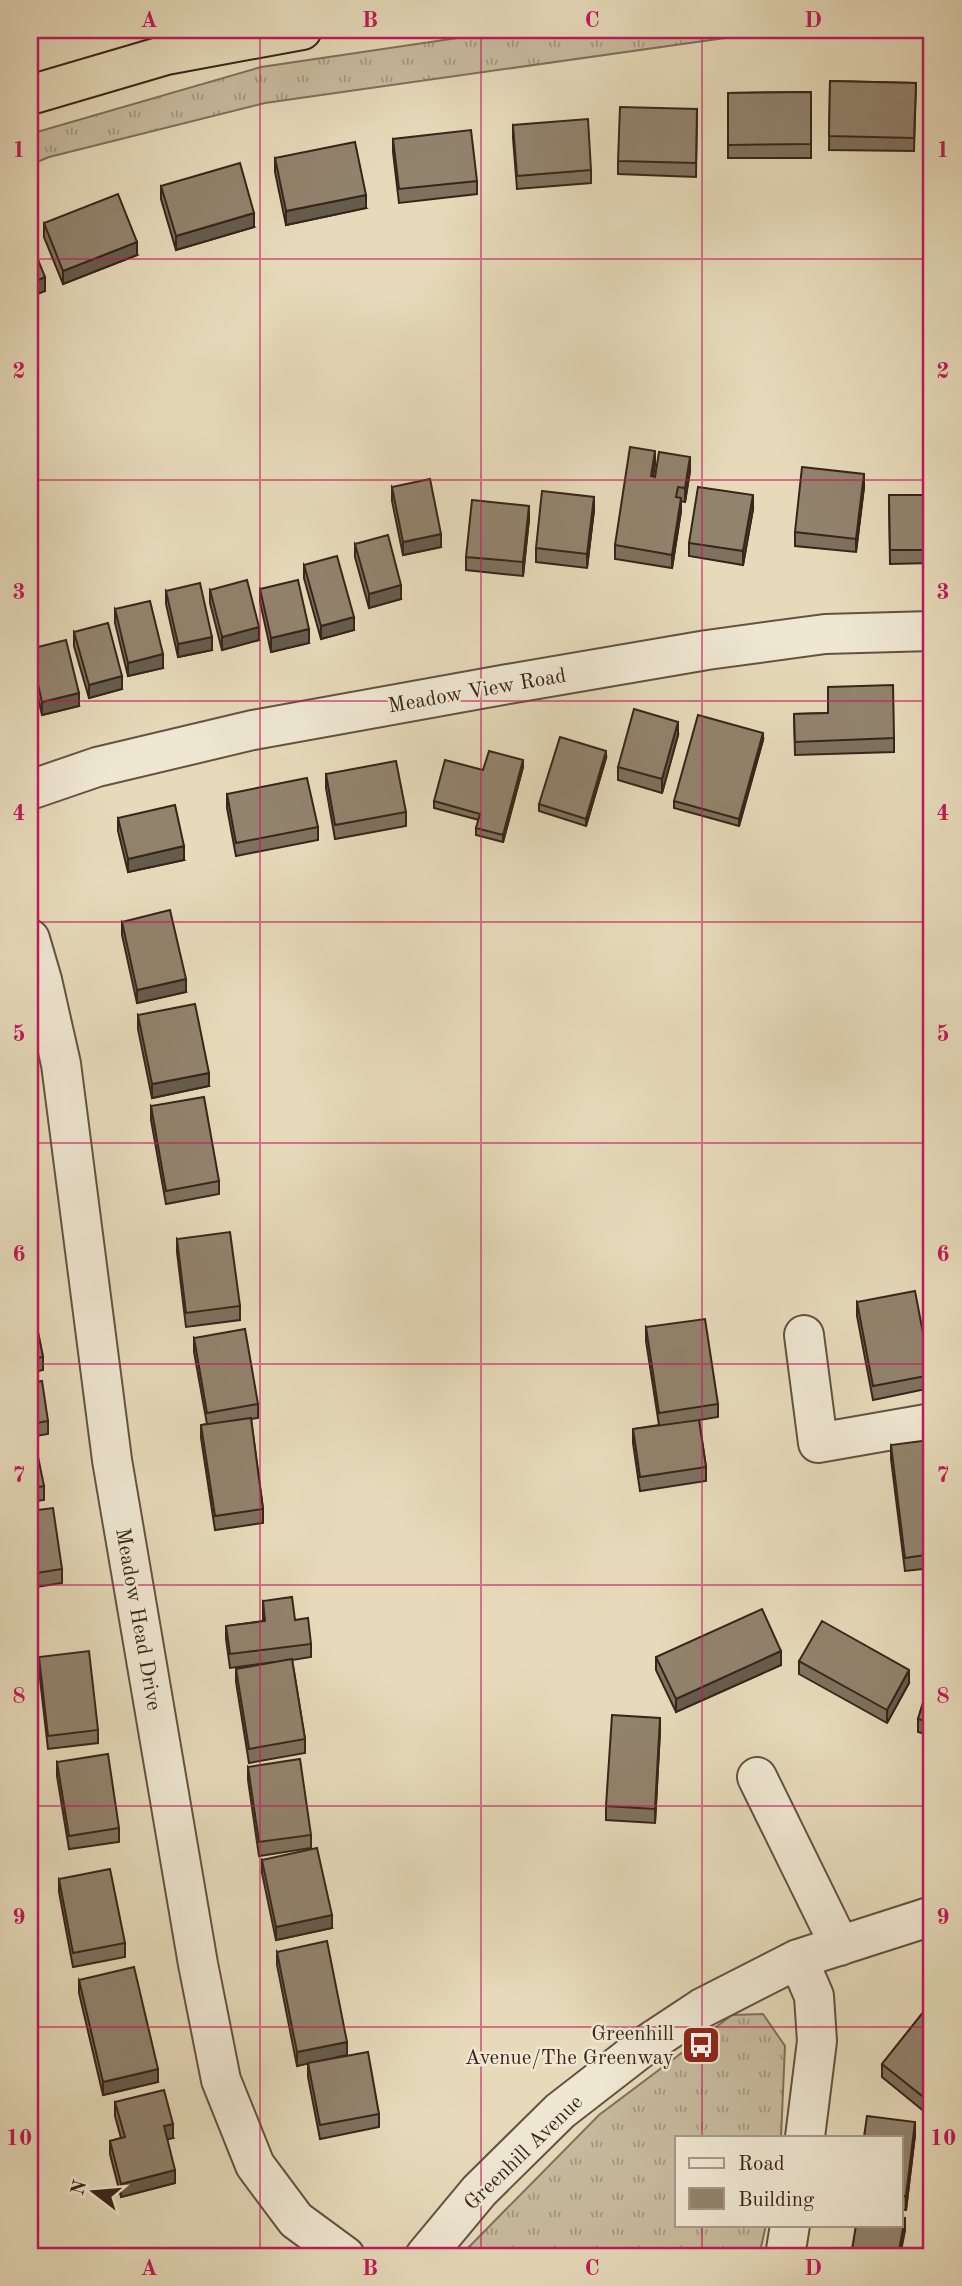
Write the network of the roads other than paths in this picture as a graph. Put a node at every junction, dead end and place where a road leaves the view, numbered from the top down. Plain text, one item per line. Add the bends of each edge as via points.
1 (302, 30) edge
2 (30, 95) edge
3 (932, 631) edge
4 (30, 790) edge
5 (30, 939) edge
6 (804, 1335) dead end
7 (932, 1423) edge
8 (757, 1777) dead end
9 (932, 1916) edge
10 (840, 1946) junction
11 (799, 1959) junction
12 (805, 2136) edge
13 (790, 2226) edge
14 (345, 2256) edge
15 (425, 2256) edge
16 (785, 2256) edge

1 - 2 highway via 166,55
3 - 4 street, Meadow View Road via 825,634 494,687 253,730 97,767
5 - 14 street, Meadow Head Drive via 61,1064 112,1460 221,2080 255,2165 296,2220
6 - 7 street via 818,1443
8 - 10 street
9 - 10 street, Greenhill Avenue
10 - 11 street, Greenhill Avenue
11 - 12 street via 814,1996 817,2041
11 - 15 street, Greenhill Avenue via 702,2008 560,2111 479,2191
13 - 16 street

